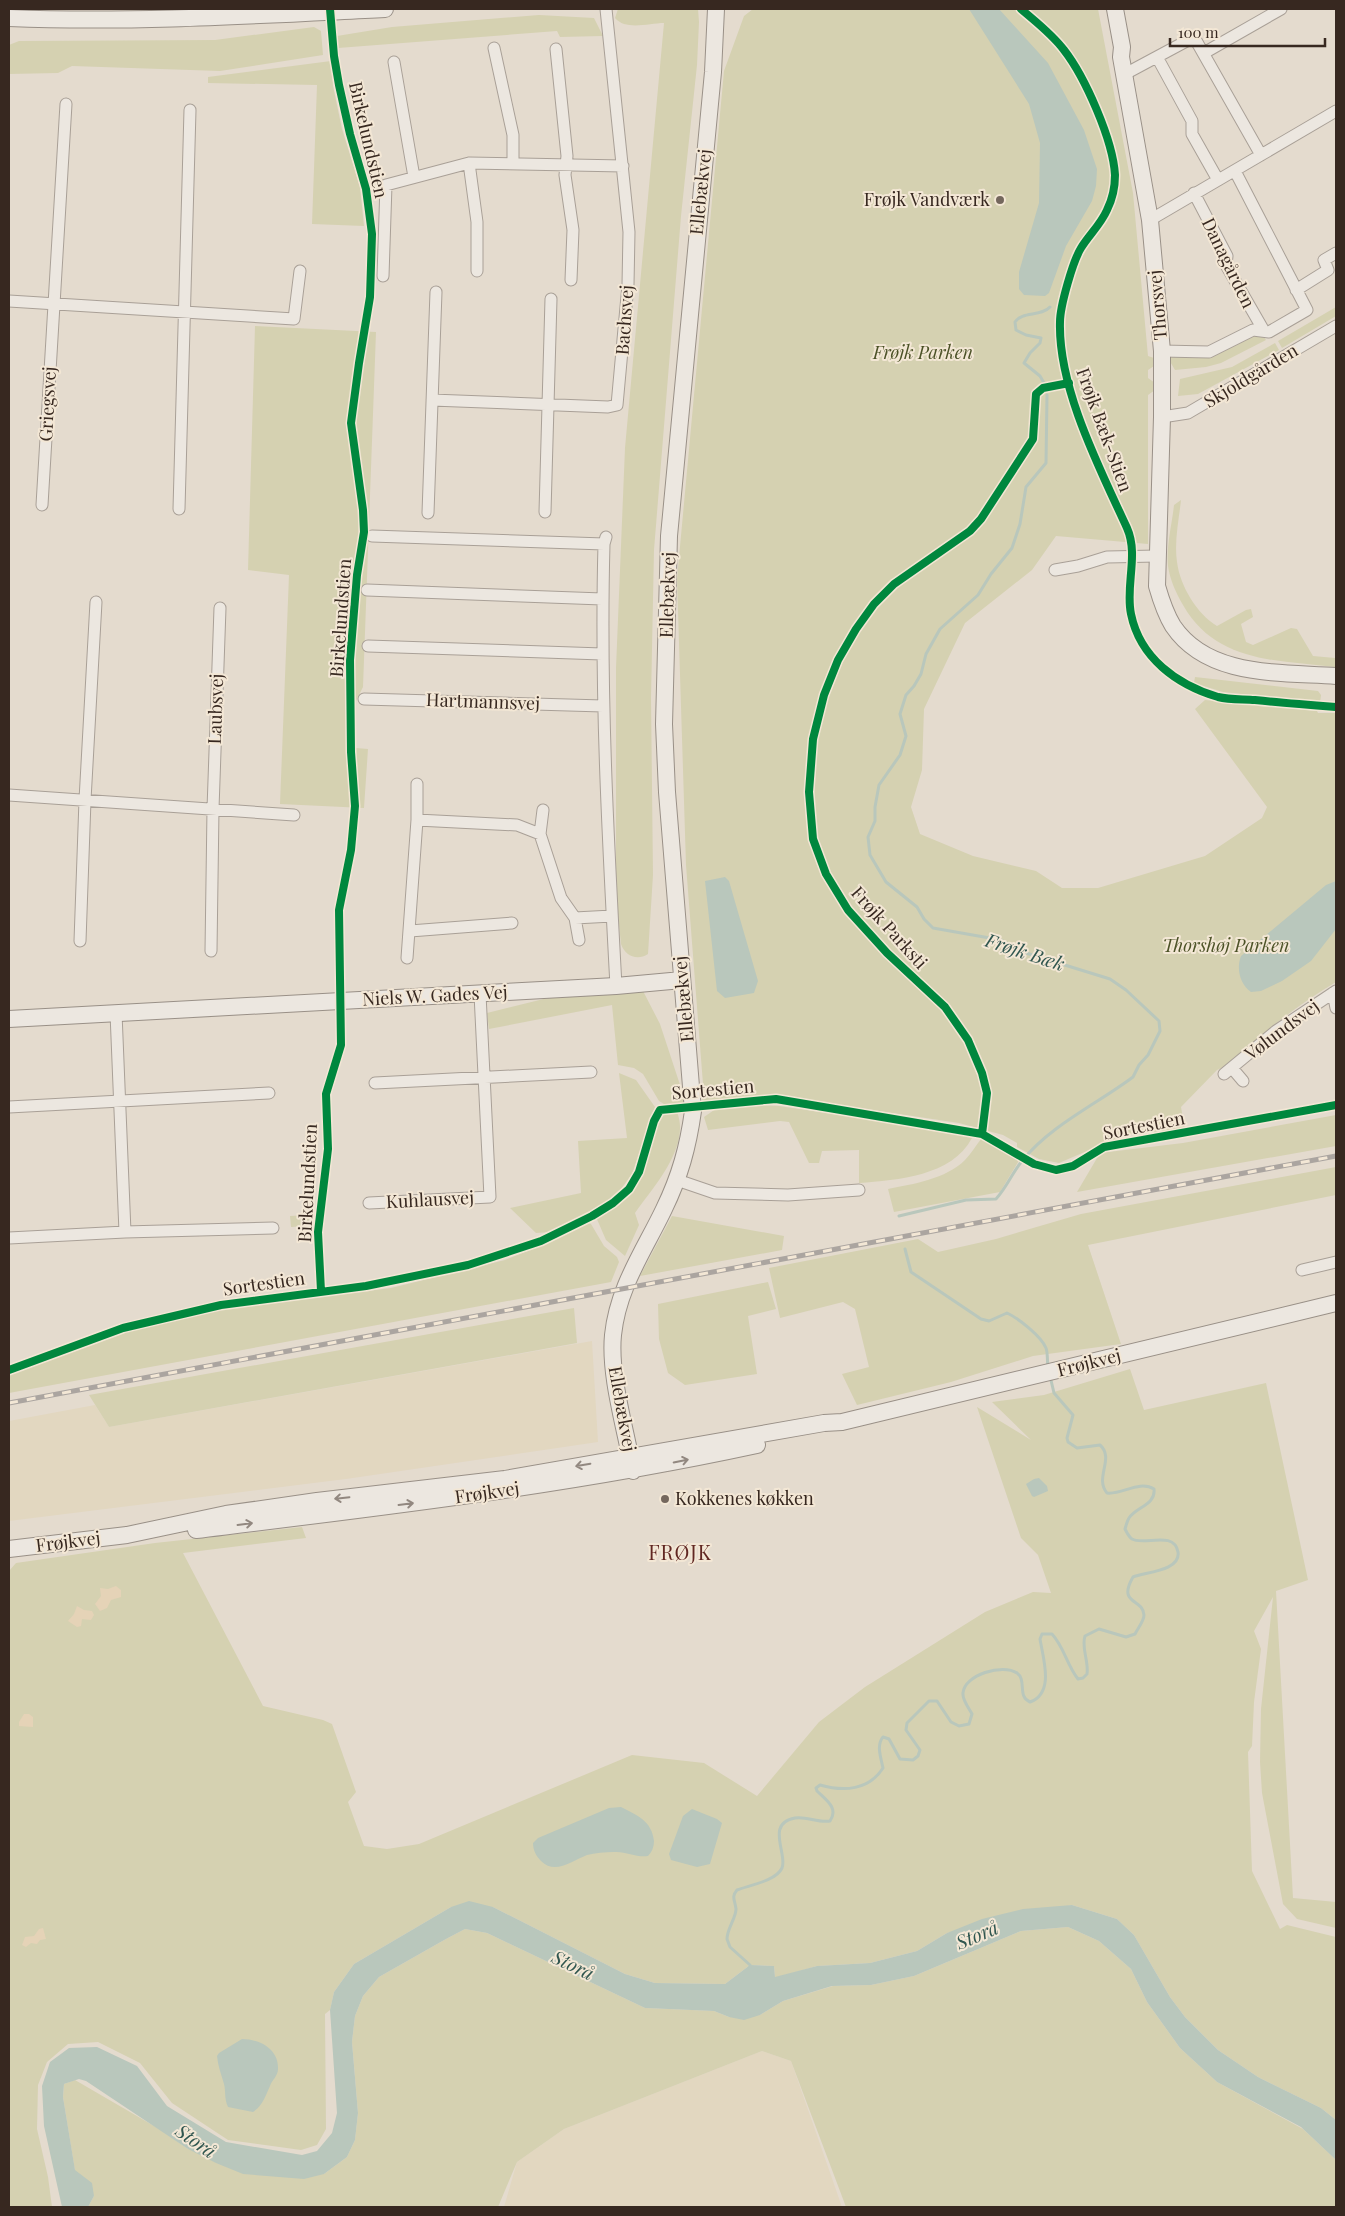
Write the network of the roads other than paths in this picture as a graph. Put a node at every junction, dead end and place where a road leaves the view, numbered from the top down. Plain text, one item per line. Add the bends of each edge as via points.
1 (385, 9) edge
2 (606, 9) edge
3 (716, 9) edge
4 (1104, 9) edge
5 (1115, 9) edge
6 (1282, 9) edge
7 (190, 13) edge
8 (9, 18) edge
9 (494, 48) dead end
10 (556, 49) dead end
11 (1204, 53) junction
12 (1121, 57) junction
13 (1157, 57) junction
14 (394, 62) dead end
15 (1125, 74) junction
16 (66, 104) dead end
17 (190, 110) dead end
18 (1336, 111) edge
19 (1261, 155) junction
20 (469, 163) junction
21 (513, 163) junction
22 (565, 165) junction
23 (623, 166) junction
24 (1235, 171) junction
25 (414, 177) junction
26 (1218, 180) junction
27 (1194, 194) junction
28 (1150, 220) junction
29 (1336, 253) edge
30 (300, 271) dead end
31 (477, 271) dead end
32 (383, 276) dead end
33 (571, 280) dead end
34 (1296, 290) junction
35 (436, 292) dead end
36 (551, 299) dead end
37 (9, 301) edge
38 (54, 303) junction
39 (185, 312) junction
40 (1336, 326) edge
41 (1264, 331) junction
42 (1162, 351) junction
43 (432, 400) junction
44 (549, 405) junction
45 (1162, 417) junction
46 (42, 505) dead end
47 (179, 509) dead end
48 (545, 512) dead end
49 (428, 513) dead end
50 (372, 536) dead end
51 (1157, 556) junction
52 (1055, 570) dead end
53 (367, 590) dead end
54 (602, 599) junction
55 (96, 602) dead end
56 (220, 608) dead end
57 (368, 646) dead end
58 (602, 654) junction
59 (1336, 676) edge
60 (364, 699) dead end
61 (603, 706) junction
62 (417, 784) dead end
63 (9, 795) edge
64 (85, 800) junction
65 (212, 809) junction
66 (543, 810) dead end
67 (294, 815) dead end
68 (417, 820) junction
69 (540, 834) junction
70 (612, 916) junction
71 (575, 918) junction
72 (512, 923) dead end
73 (410, 931) junction
74 (579, 940) dead end
75 (80, 941) dead end
76 (210, 952) dead end
77 (407, 958) dead end
78 (682, 980) junction
79 (616, 986) junction
80 (1334, 992) edge
81 (480, 994) junction
82 (1336, 1008) edge
83 (116, 1013) junction
84 (9, 1018) edge
85 (591, 1072) dead end
86 (484, 1077) junction
87 (1243, 1081) dead end
88 (375, 1083) dead end
89 (269, 1093) dead end
90 (120, 1100) junction
91 (9, 1107) edge
92 (677, 1180) junction
93 (860, 1190) dead end
94 (369, 1204) dead end
95 (273, 1228) dead end
96 (124, 1232) junction
97 (9, 1238) edge
98 (1336, 1262) edge
99 (1302, 1270) dead end
100 (1336, 1303) edge
101 (632, 1464) junction
102 (9, 1549) edge

1 - 7 street
2 - 23 street, Bachsvej
3 - 78 street, Ellebækvej via 713,72 669,536 664,724
4 - 12 street, Thorsvej via 1114,48
5 - 12 street, Thorsvej
6 - 11 street
7 - 8 street via 65,20
9 - 21 street via 513,135
10 - 22 street via 567,156
11 - 13 street via 1194,37
11 - 19 street
12 - 15 street, Thorsvej
13 - 15 street
13 - 26 street via 1192,122 1192,134
14 - 25 street
15 - 28 street, Thorsvej
16 - 38 street, Griegsvej
17 - 39 street
18 - 19 street
19 - 24 street
20 - 21 street
20 - 25 street
20 - 31 street via 476,222
21 - 22 street
22 - 23 street
22 - 33 street via 573,230
23 - 44 street, Bachsvej via 629,232 628,285 617,405
24 - 26 street
24 - 34 street, Danagården
25 - 32 street via 386,185
26 - 27 street
27 - 28 street
27 - 41 street, Danagården via 1227,256 1226,265
28 - 42 street, Thorsvej
29 - 34 street via 1324,260 1328,270
30 - 39 street via 294,319
34 - 41 street, Danagården via 1307,310 1269,332
35 - 43 street
36 - 44 street
37 - 38 street
38 - 39 street
38 - 46 street, Griegsvej
39 - 47 street
40 - 45 street, Skjoldgården via 1188,413
41 - 42 street, Danagården via 1253,330 1209,352
42 - 45 street, Thorsvej
43 - 44 street, Bachsvej
43 - 49 street
44 - 48 street
45 - 51 street, Thorsvej
50 - 54 street via 605,541
51 - 52 street via 1108,557
51 - 59 street, Thorsvej via 1157,586 1164,611 1193,648 1222,664 1251,670
53 - 54 street
54 - 58 street
55 - 64 street
56 - 65 street, Laubsvej
57 - 58 street
58 - 61 street
60 - 61 street, Hartmannsvej
61 - 70 street
62 - 68 street
63 - 64 street
64 - 65 street
64 - 75 street
65 - 67 street
65 - 76 street, Laubsvej
66 - 69 street
68 - 69 street via 517,824
68 - 73 street
69 - 71 street via 561,898
70 - 71 street
70 - 79 street
71 - 74 street
72 - 73 street
73 - 77 street
78 - 79 street, Niels W. Gades Vej
78 - 92 street, Ellebækvej via 693,1111 688,1145
79 - 81 street, Niels W. Gades Vej
80 - 82 street, Vølundsvej
80 - 87 street, Vølundsvej via 1276,1031 1228,1071
81 - 83 street, Niels W. Gades Vej
81 - 86 street, Kuhlausvej
83 - 84 street, Niels W. Gades Vej
83 - 90 street
85 - 86 street
86 - 88 street
86 - 94 street, Kuhlausvej via 490,1197
89 - 90 street
90 - 91 street
90 - 96 street
92 - 93 street via 715,1193 788,1195
92 - 101 street, Ellebækvej via 624,1288 613,1336 613,1366
95 - 96 street
96 - 97 street
98 - 99 street
100 - 101 street, Frøjkvej via 842,1422 824,1423
101 - 102 street, Frøjkvej via 317,1501 226,1514 127,1535

